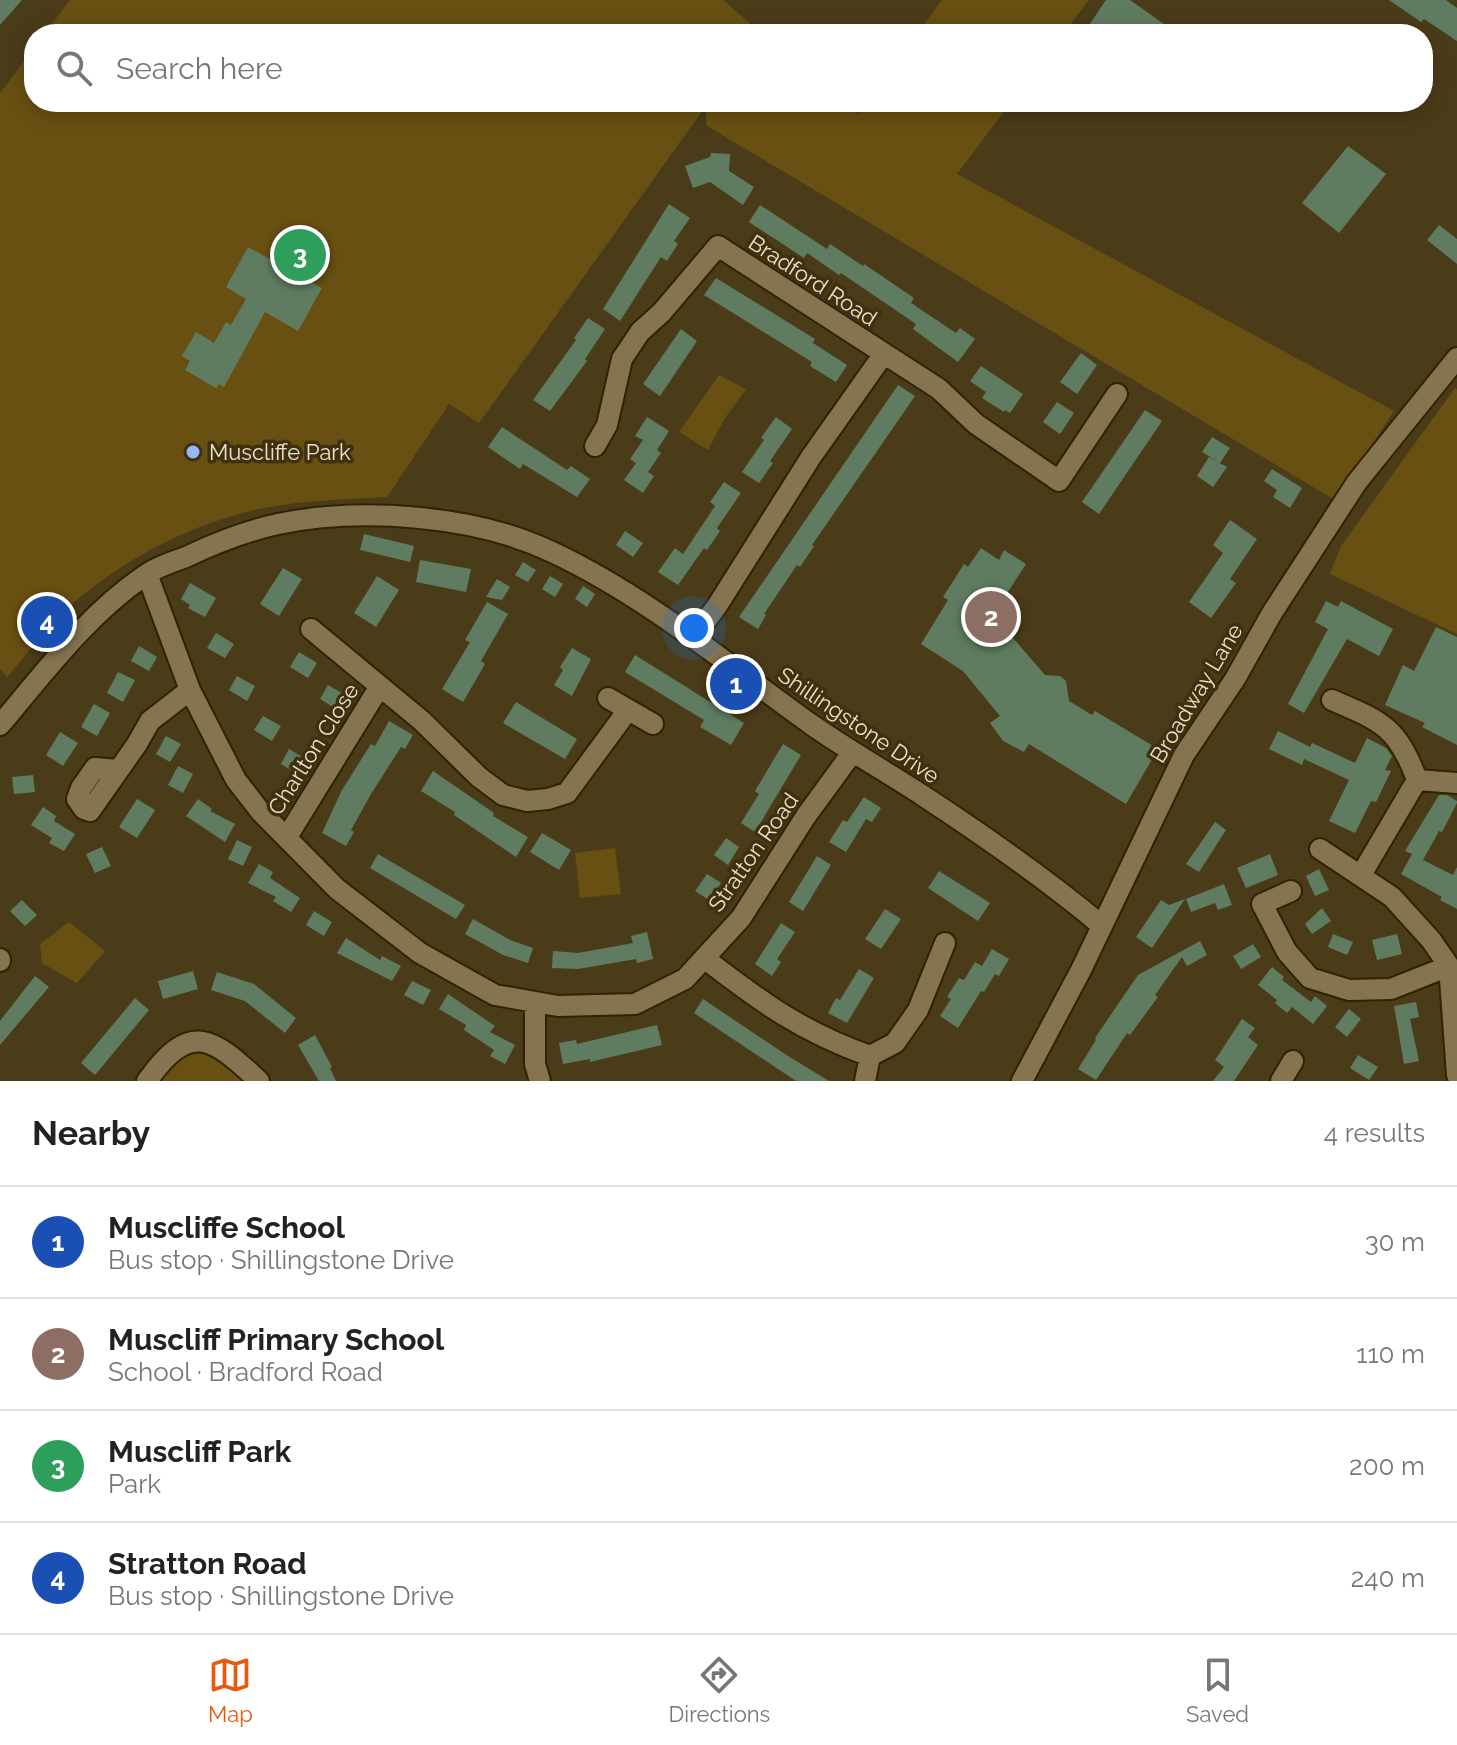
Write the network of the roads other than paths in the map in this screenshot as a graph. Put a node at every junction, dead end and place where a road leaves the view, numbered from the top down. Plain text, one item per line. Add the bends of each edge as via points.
1 (883, 355) junction
2 (1457, 358) edge
3 (1117, 394) dead end
4 (595, 446) dead end
5 (147, 574) junction
6 (311, 629) dead end
7 (693, 638) junction
8 (380, 686) junction
9 (190, 690) junction
10 (608, 698) dead end
11 (1332, 700) dead end
12 (628, 710) junction
13 (653, 724) dead end
14 (0, 725) edge
15 (852, 753) junction
16 (117, 770) dead end
17 (1417, 780) junction
18 (1457, 783) edge
19 (287, 837) junction
20 (1320, 849) dead end
21 (1361, 875) junction
22 (1291, 891) dead end
23 (1101, 925) junction
24 (945, 943) dead end
25 (704, 958) junction
26 (1449, 966) junction
27 (535, 1002) junction
28 (870, 1056) junction
29 (1293, 1061) dead end
30 (1457, 1075) edge
31 (147, 1081) edge
32 (259, 1081) edge
33 (540, 1081) edge
34 (865, 1081) edge
35 (1022, 1081) edge
36 (1281, 1081) edge

1 - 3 street, Bradford Road via 939,389 976,424 1059,481
1 - 4 street, Bradford Road via 711,242 622,359 607,425
1 - 7 street, Bradford Road
2 - 23 street, Broadway Lane via 1357,482 1272,613 1184,755
5 - 7 street, Shillingstone Drive via 217,543 276,525 345,517 460,524 551,551
5 - 9 street, Stratton Road
5 - 14 street, Shillingstone Drive via 105,607
6 - 8 street, Charlton Close
7 - 15 street, Shillingstone Drive
8 - 12 street, Charlton Close via 479,777 503,795 527,801 567,793
8 - 19 street, Charlton Close
9 - 16 street via 150,721
9 - 19 street, Stratton Road via 236,780
10 - 12 street
11 - 17 street via 1375,718 1400,741
12 - 13 street
15 - 23 street, Shillingstone Drive via 921,795
15 - 25 street, Stratton Road via 741,918
17 - 18 street
17 - 21 street
19 - 27 street, Stratton Road via 337,889 420,953 495,995
20 - 21 street
21 - 26 street via 1392,897
22 - 26 street via 1262,904 1287,952 1310,978 1349,990 1391,989
23 - 35 street, Broadway Lane
24 - 28 street via 918,1010 895,1043
25 - 27 street, Stratton Road via 685,979 635,1004
25 - 28 street via 772,1010 831,1043
26 - 30 street
27 - 33 street
28 - 34 street
29 - 36 street
31 - 32 street via 171,1051 199,1040 214,1044

